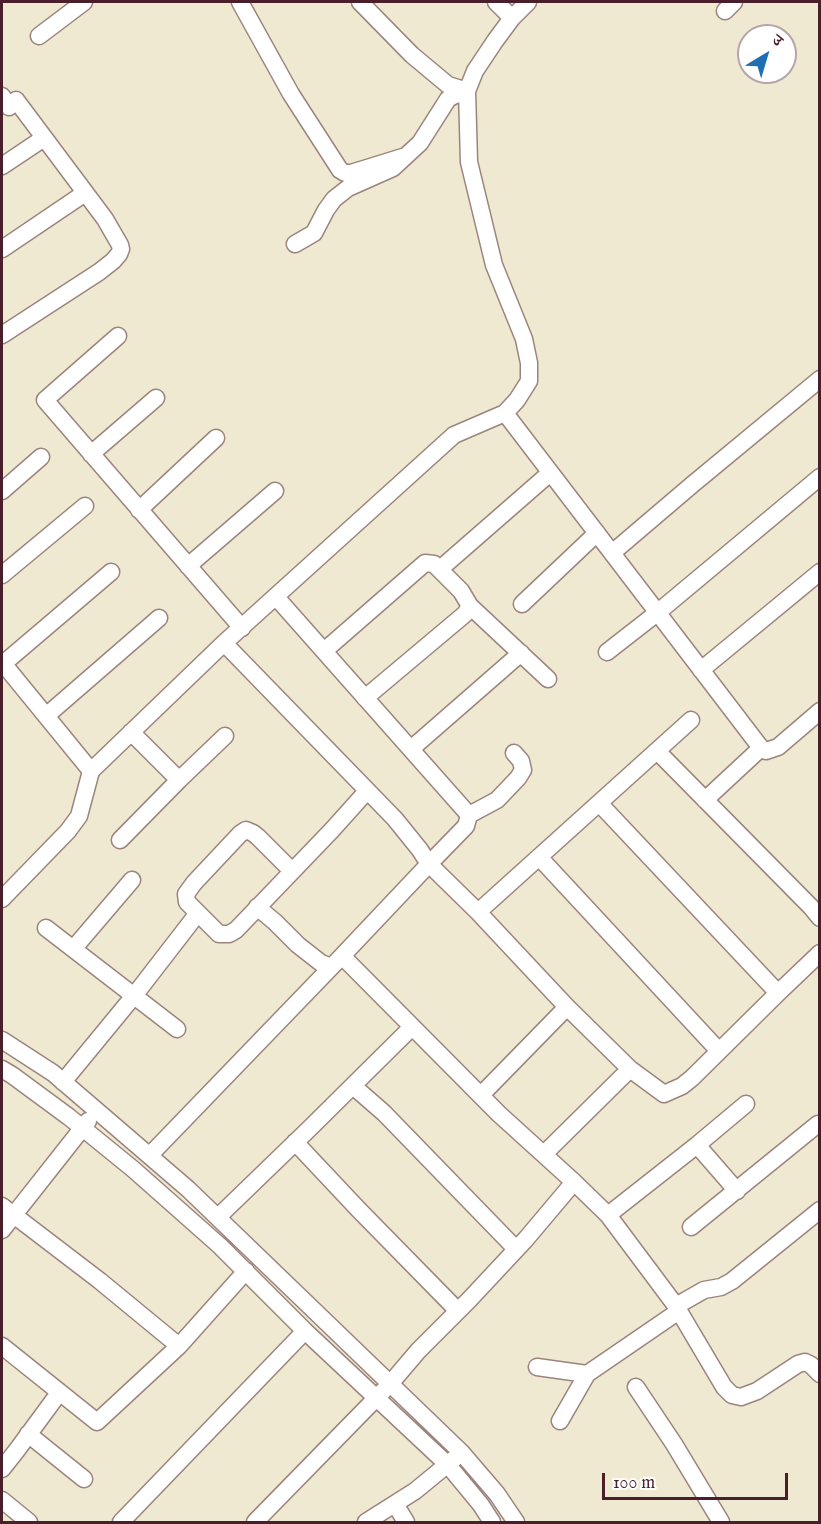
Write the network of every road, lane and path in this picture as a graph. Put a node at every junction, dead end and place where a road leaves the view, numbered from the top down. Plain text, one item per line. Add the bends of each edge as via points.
1 (84, 2) edge
2 (240, 2) edge
3 (360, 2) edge
4 (496, 2) edge
5 (528, 2) edge
6 (512, 18) junction
7 (39, 36) dead end
8 (467, 91) junction
9 (2, 96) edge
10 (44, 138) junction
11 (406, 156) junction
12 (2, 166) edge
13 (85, 193) junction
14 (294, 244) dead end
15 (2, 249) edge
16 (2, 335) edge
17 (118, 336) dead end
18 (819, 379) edge
19 (156, 398) dead end
20 (505, 413) junction
21 (216, 438) dead end
22 (91, 454) junction
23 (41, 457) dead end
24 (550, 473) junction
25 (819, 477) edge
26 (2, 491) edge
27 (275, 491) dead end
28 (85, 506) dead end
29 (140, 510) junction
30 (597, 533) junction
31 (612, 553) junction
32 (188, 566) junction
33 (440, 569) junction
34 (111, 572) dead end
35 (2, 575) edge
36 (818, 576) edge
37 (276, 597) junction
38 (522, 604) dead end
39 (470, 606) junction
40 (657, 613) junction
41 (159, 618) dead end
42 (242, 628) junction
43 (224, 643) junction
44 (324, 651) junction
45 (607, 652) dead end
46 (521, 653) junction
47 (2, 663) edge
48 (701, 670) junction
49 (548, 679) dead end
50 (365, 698) junction
51 (819, 711) edge
52 (46, 716) junction
53 (691, 720) dead end
54 (131, 732) junction
55 (225, 736) dead end
56 (761, 748) junction
57 (411, 749) junction
58 (657, 751) junction
59 (514, 753) dead end
60 (91, 771) junction
61 (179, 780) junction
62 (367, 791) junction
63 (705, 800) junction
64 (599, 803) junction
65 (469, 815) junction
66 (120, 840) dead end
67 (539, 857) junction
68 (429, 864) junction
69 (292, 871) junction
70 (132, 880) dead end
71 (2, 898) edge
72 (257, 908) junction
73 (478, 912) junction
74 (198, 913) junction
75 (819, 918) edge
76 (46, 928) dead end
77 (74, 948) junction
78 (819, 953) edge
79 (337, 961) junction
80 (777, 993) junction
81 (133, 996) junction
82 (567, 1006) junction
83 (412, 1027) junction
84 (177, 1029) dead end
85 (2, 1041) edge
86 (718, 1051) junction
87 (2, 1069) edge
88 (630, 1069) junction
89 (63, 1082) junction
90 (353, 1086) junction
91 (481, 1095) junction
92 (746, 1104) dead end
93 (96, 1110) junction
94 (818, 1124) dead end
95 (82, 1128) junction
96 (295, 1143) junction
97 (698, 1145) junction
98 (544, 1154) junction
99 (150, 1155) junction
100 (574, 1182) junction
101 (737, 1191) junction
102 (819, 1210) edge
103 (7, 1211) edge
104 (608, 1215) junction
105 (218, 1217) junction
106 (691, 1227) dead end
107 (2, 1230) edge
108 (516, 1249) junction
109 (246, 1271) junction
110 (678, 1309) junction
111 (458, 1311) junction
112 (305, 1330) junction
113 (178, 1346) junction
114 (3, 1351) edge
115 (537, 1367) dead end
116 (587, 1374) junction
117 (819, 1374) edge
118 (390, 1384) junction
119 (636, 1387) dead end
120 (59, 1393) junction
121 (376, 1397) junction
122 (560, 1421) dead end
123 (28, 1434) junction
124 (461, 1452) junction
125 (448, 1465) junction
126 (2, 1469) edge
127 (84, 1479) dead end
128 (2, 1500) edge
129 (395, 1504) junction
130 (29, 1522) edge
131 (121, 1522) edge
132 (255, 1522) edge
133 (366, 1522) edge
134 (406, 1522) edge
135 (492, 1522) edge
136 (516, 1522) edge
137 (722, 1522) edge

1 - 7 street
2 - 11 street via 291,94 340,170 351,173
3 - 8 street via 412,56 447,85
4 - 6 street
5 - 6 street
6 - 8 street
8 - 11 street via 448,99 420,143
8 - 20 street via 469,162 494,265 524,339 529,363 529,381
9 - 10 street via 9,107 16,100
10 - 12 street
10 - 13 street
11 - 14 street via 393,168 348,188 334,199 314,233
13 - 15 street
13 - 16 street via 120,245 119,254 99,272
17 - 22 street via 45,400
18 - 31 street
19 - 22 street
20 - 24 street
20 - 37 street via 454,435
21 - 29 street
22 - 29 street
23 - 26 street
24 - 30 street
24 - 33 street
25 - 40 street
27 - 32 street
28 - 35 street
29 - 32 street
30 - 31 street
30 - 38 street
31 - 40 street
32 - 42 street
33 - 39 street
33 - 44 street via 425,563
34 - 47 street
36 - 48 street
37 - 42 street
37 - 44 street
39 - 46 street
39 - 50 street
40 - 45 street
40 - 48 street
41 - 52 street
42 - 43 street
43 - 54 street
43 - 62 street
44 - 50 street
46 - 49 street
46 - 57 street
47 - 52 street
48 - 56 street
50 - 57 street
51 - 56 street via 778,747 766,751
52 - 60 street
53 - 58 street
54 - 60 street
54 - 61 street
55 - 61 street
56 - 63 street
57 - 65 street
58 - 63 street
58 - 64 street
59 - 65 street via 523,770 519,778 497,800
60 - 71 street via 79,816
61 - 66 street
62 - 68 street via 395,819
62 - 69 street
63 - 75 street
64 - 67 street
64 - 80 street
65 - 68 street via 466,826
67 - 73 street
67 - 86 street
68 - 73 street
68 - 79 street
69 - 72 street
69 - 74 street via 253,833 243,831 186,894 187,902
70 - 77 street
72 - 74 street via 229,934 219,933
72 - 79 street via 321,963
73 - 82 street
74 - 81 street
76 - 77 street
77 - 81 street
78 - 80 street
79 - 83 street via 356,968
79 - 99 street
80 - 86 street
81 - 84 street
81 - 89 street
82 - 88 street
82 - 91 street
83 - 90 street
83 - 91 street
85 - 89 street
86 - 88 street via 682,1086 664,1094
87 - 95 street
88 - 98 street
89 - 93 street
90 - 96 street
90 - 108 street
91 - 98 street
92 - 97 street
93 - 95 street
93 - 99 street
94 - 101 street
95 - 103 street
95 - 109 street
96 - 105 street
96 - 111 street
97 - 101 street
97 - 104 street
98 - 100 street
99 - 105 street
100 - 104 street
100 - 108 street
101 - 106 street
102 - 110 street via 732,1281 704,1290
103 - 107 street
103 - 113 street
104 - 110 street
105 - 118 street
108 - 111 street
109 - 112 street
109 - 113 street
110 - 116 street
110 - 117 street via 732,1395 741,1397 757,1391 805,1362
111 - 118 street
112 - 121 street
112 - 131 street
113 - 120 street via 97,1422
114 - 120 street
115 - 116 street
116 - 122 street
118 - 121 street
118 - 124 street
119 - 137 street
120 - 123 street
121 - 125 street
121 - 132 street
123 - 126 street
123 - 127 street
124 - 125 street
124 - 136 street
125 - 129 street
125 - 135 street
128 - 130 street
129 - 133 street
129 - 134 street

